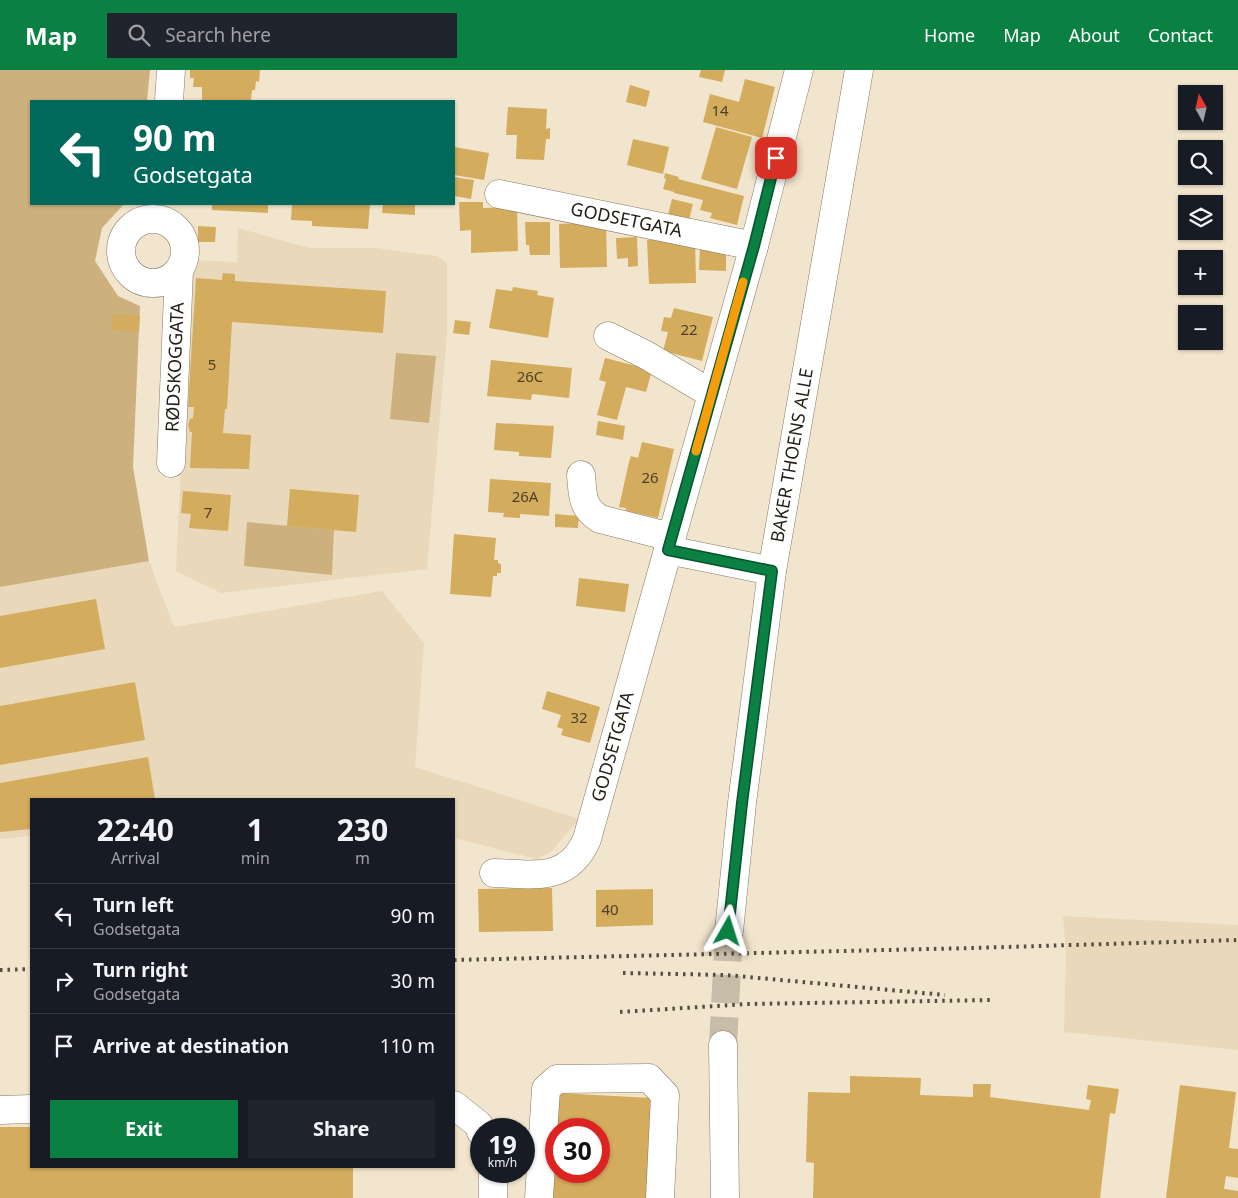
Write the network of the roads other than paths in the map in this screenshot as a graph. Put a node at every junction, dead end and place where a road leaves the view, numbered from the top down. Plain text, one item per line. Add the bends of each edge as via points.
1 (171, 70) edge
2 (799, 70) edge
3 (859, 70) edge
4 (169, 100) edge
5 (499, 194) dead end
6 (160, 211) edge
7 (754, 246) junction
8 (179, 270) junction
9 (608, 336) dead end
10 (712, 394) junction
11 (171, 463) dead end
12 (581, 475) dead end
13 (670, 543) junction
14 (772, 571) junction
15 (494, 873) dead end
16 (728, 931) tunnel mouth
17 (723, 1045) tunnel mouth
18 (455, 1106) edge
19 (30, 1109) edge
20 (0, 1110) edge
21 (470, 1118) edge
22 (493, 1183) edge
23 (493, 1198) edge
24 (539, 1198) edge
25 (660, 1198) edge
26 (725, 1198) edge

1 - 4 street
2 - 7 street, GODSETGATA
3 - 14 street, BAKER THOENS ALLE
5 - 7 street, GODSETGATA
6 - 8 street via 184,241 186,251
6 - 8 street via 130,228 121,248 122,259 130,273 143,282 164,282
7 - 10 street, GODSETGATA
8 - 11 street, RØDSKOGGATA
9 - 10 street
10 - 13 street, GODSETGATA
12 - 13 street via 583,502 592,514
13 - 14 street
13 - 15 street, GODSETGATA via 583,850 568,867 556,872
14 - 16 street, BAKER THOENS ALLE
17 - 26 street
18 - 21 street
19 - 20 street
22 - 23 street
24 - 25 street via 546,1089 557,1079 649,1078 665,1095

